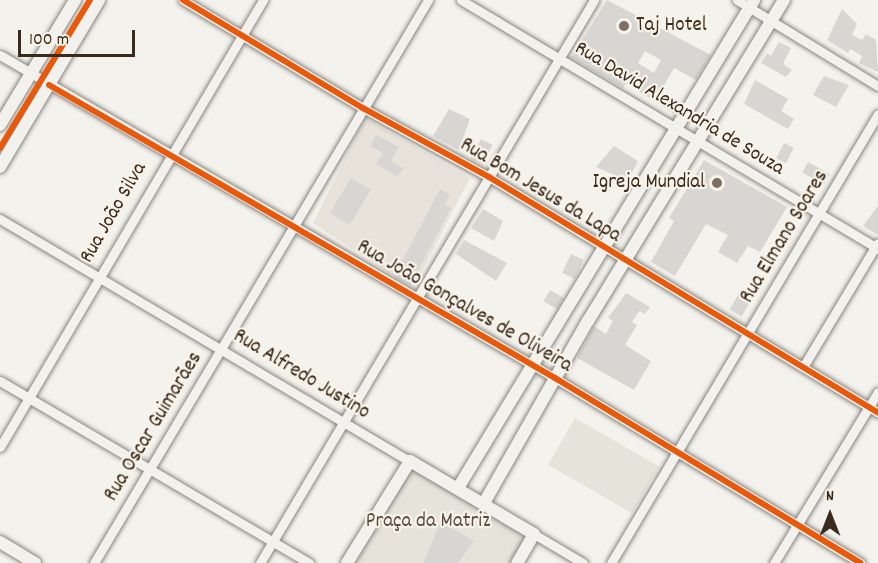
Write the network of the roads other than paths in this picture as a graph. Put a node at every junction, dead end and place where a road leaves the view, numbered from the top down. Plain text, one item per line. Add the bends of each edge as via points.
1 (75, 0) edge
2 (99, 0) edge
3 (183, 0) edge
4 (263, 0) edge
5 (428, 0) edge
6 (461, 0) edge
7 (594, 0) edge
8 (737, 0) edge
9 (784, 0) edge
10 (752, 4) edge
11 (772, 21) junction
12 (240, 34) junction
13 (0, 55) edge
14 (559, 59) junction
15 (30, 74) junction
16 (49, 85) junction
17 (878, 86) edge
18 (363, 108) junction
19 (878, 114) edge
20 (0, 125) edge
21 (677, 129) junction
22 (698, 142) junction
23 (170, 155) junction
24 (0, 167) edge
25 (489, 177) junction
26 (819, 212) junction
27 (0, 219) edge
28 (292, 227) junction
29 (877, 246) edge
30 (605, 249) junction
31 (626, 261) junction
32 (98, 277) junction
33 (416, 298) junction
34 (748, 332) junction
35 (222, 351) junction
36 (533, 366) junction
37 (803, 367) junction
38 (555, 378) junction
39 (0, 381) edge
40 (878, 392) edge
41 (29, 399) junction
42 (869, 408) junction
43 (878, 413) edge
44 (341, 423) junction
45 (0, 447) edge
46 (676, 451) junction
47 (410, 460) junction
48 (149, 468) junction
49 (458, 488) junction
50 (484, 503) junction
51 (796, 524) junction
52 (534, 534) junction
53 (274, 541) junction
54 (0, 542) edge
55 (14, 557) edge
56 (35, 563) edge
57 (94, 563) edge
58 (260, 563) edge
59 (309, 563) edge
60 (347, 563) edge
61 (517, 563) edge
62 (584, 563) edge
63 (611, 563) edge
64 (774, 563) edge
65 (860, 563) edge

1 - 15 main road
2 - 16 main road
3 - 12 street, Rua Bom Jesus da Lapa
4 - 12 street, Rua João Silva
5 - 18 street, Rua Oscar Guimarães
6 - 14 street, Rua David Alexandria de Souza
7 - 14 street
8 - 10 street
9 - 11 main road
10 - 11 street
10 - 21 main road
11 - 17 street
11 - 22 main road
12 - 18 street, Rua Bom Jesus da Lapa
12 - 23 street, Rua João Silva
13 - 15 street
14 - 21 street, Rua David Alexandria de Souza
14 - 25 street
15 - 16 street, Rua João Gonçalves de Oliveira
15 - 20 main road
16 - 23 street, Rua João Gonçalves de Oliveira
16 - 24 main road
18 - 25 street, Rua Bom Jesus da Lapa
18 - 28 street, Rua Oscar Guimarães
19 - 26 street, Rua Elmano Soares
21 - 22 street, Rua David Alexandria de Souza
21 - 30 main road
22 - 26 street, Rua David Alexandria de Souza
22 - 31 main road
23 - 28 street, Rua João Gonçalves de Oliveira
23 - 32 street, Rua João Silva
25 - 30 street, Rua Bom Jesus da Lapa
25 - 33 street
26 - 29 street, Rua David Alexandria de Souza
26 - 34 street, Rua Elmano Soares
27 - 32 street, Rua Alfredo Justino
28 - 33 street, Rua João Gonçalves de Oliveira
28 - 35 street, Rua Oscar Guimarães
29 - 37 street
30 - 31 street, Rua Bom Jesus da Lapa
30 - 36 main road
31 - 34 street, Rua Bom Jesus da Lapa
31 - 38 main road
32 - 35 street, Rua Alfredo Justino
32 - 41 street, Rua João Silva
33 - 36 street, Rua João Gonçalves de Oliveira
33 - 44 street
34 - 37 street, Rua Bom Jesus da Lapa
34 - 46 street, Rua Elmano Soares
35 - 44 street, Rua Alfredo Justino
35 - 48 street, Rua Oscar Guimarães
36 - 38 street, Rua João Gonçalves de Oliveira
36 - 49 main road
37 - 42 street, Rua Bom Jesus da Lapa
38 - 46 street, Rua João Gonçalves de Oliveira
38 - 50 main road
39 - 41 street
40 - 42 street
41 - 45 street, Rua João Silva
41 - 48 street
42 - 43 street, Rua Bom Jesus da Lapa
42 - 51 street
44 - 47 street, Rua Alfredo Justino
44 - 53 street
46 - 51 street, Rua João Gonçalves de Oliveira
46 - 63 street, Rua Elmano Soares
47 - 49 main road, Rua Alfredo Justino
47 - 60 main road
48 - 53 street
48 - 57 street, Rua Oscar Guimarães
49 - 50 main road, Rua Alfredo Justino
50 - 52 main road, Rua Alfredo Justino
51 - 64 street
51 - 65 street, Rua João Gonçalves de Oliveira
52 - 61 main road
52 - 62 street, Rua Alfredo Justino
53 - 58 street
53 - 59 street
54 - 55 main road
55 - 56 main road

